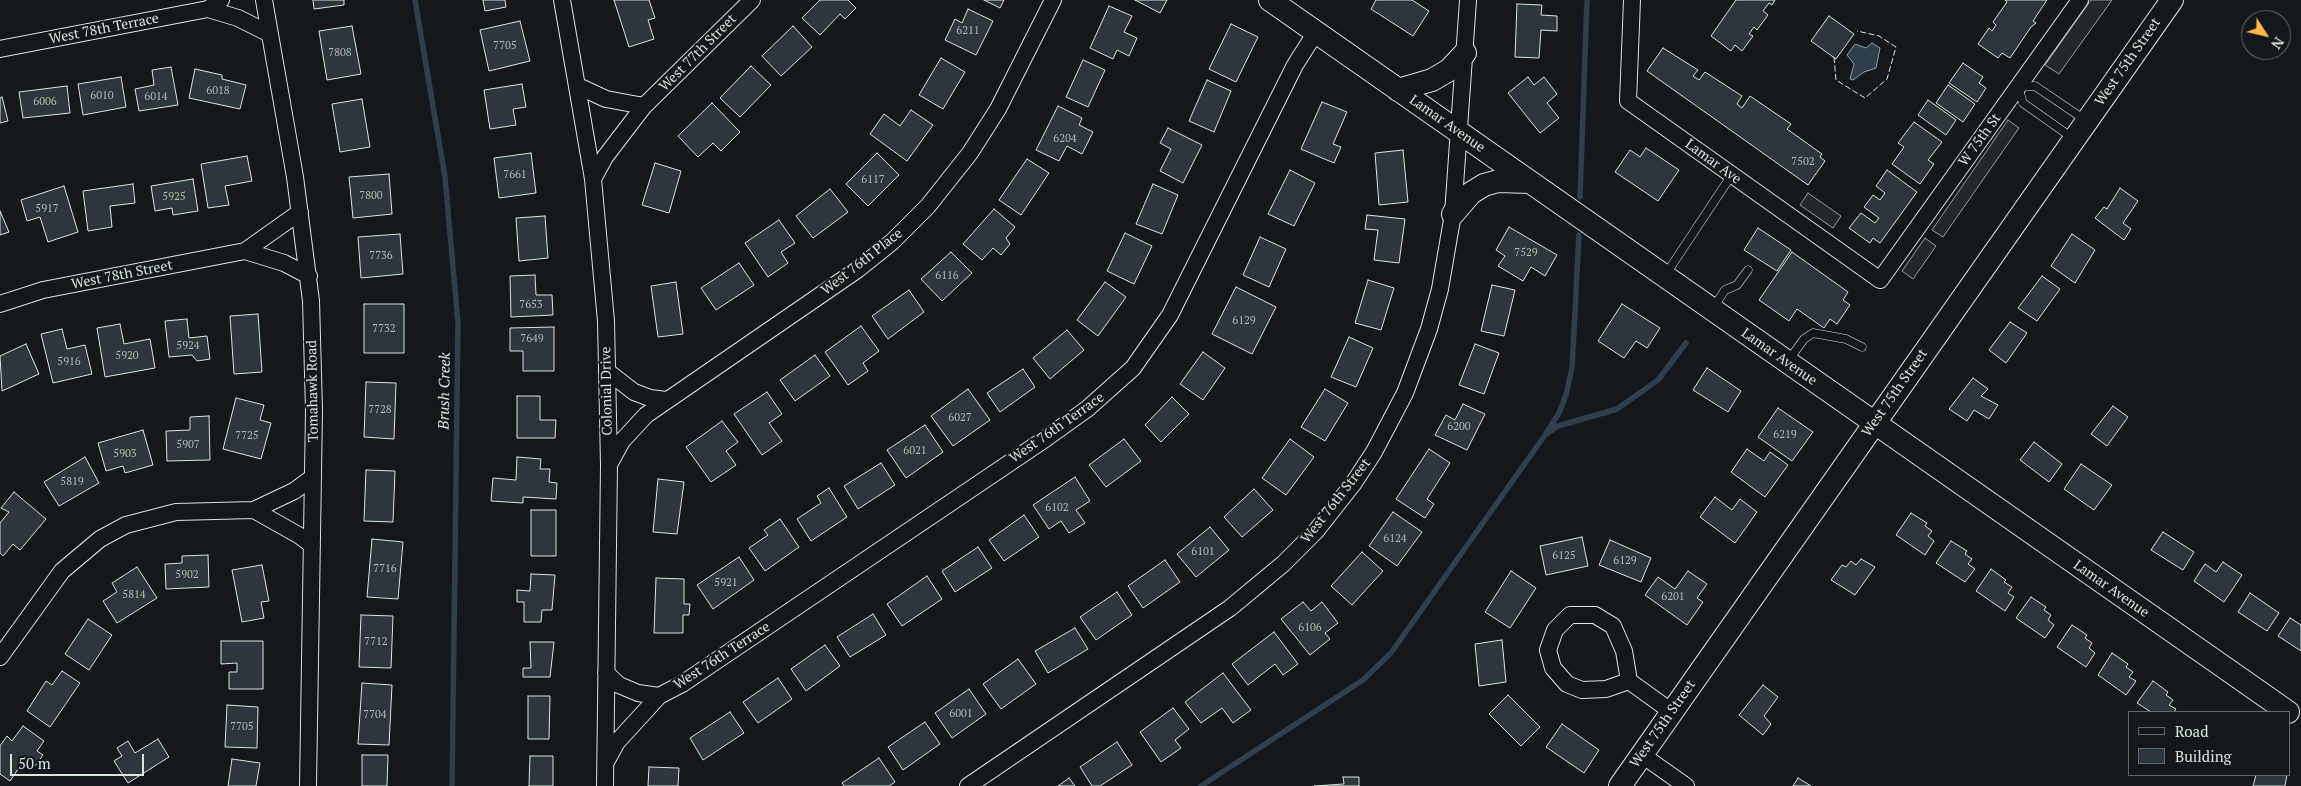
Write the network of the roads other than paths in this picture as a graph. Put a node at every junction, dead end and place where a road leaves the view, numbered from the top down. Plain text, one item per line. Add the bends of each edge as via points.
1 (264, 0) edge
2 (562, 0) edge
3 (752, 0) edge
4 (1053, 0) edge
5 (1270, 0) edge
6 (1468, 0) edge
7 (1632, 0) edge
8 (2080, 0) edge
9 (2172, 0) edge
10 (215, 5) edge
11 (1316, 32) junction
12 (270, 34) junction
13 (0, 49) edge
14 (1465, 53) junction
15 (578, 86) junction
16 (2018, 87) junction
17 (1398, 90) junction
18 (644, 106) junction
19 (2080, 130) junction
20 (1459, 134) junction
21 (1732, 176) junction
22 (593, 179) junction
23 (1530, 182) junction
24 (300, 212) junction
25 (1453, 214) junction
26 (245, 251) junction
27 (1748, 270) dead end
28 (309, 276) junction
29 (1664, 276) junction
30 (1880, 280) joint
31 (0, 304) edge
32 (1712, 310) junction
33 (1862, 347) dead end
34 (1787, 363) junction
35 (607, 371) junction
36 (666, 400) junction
37 (1873, 423) junction
38 (609, 465) junction
39 (313, 477) junction
40 (254, 510) junction
41 (312, 545) junction
42 (0, 657) edge
43 (606, 673) junction
44 (1629, 681) junction
45 (659, 696) junction
46 (2286, 711) edge
47 (1672, 712) junction
48 (1642, 755) junction
49 (606, 762) junction
50 (308, 786) edge
51 (605, 786) edge
52 (968, 786) edge
53 (1620, 786) edge
54 (1686, 786) edge

1 - 12 street, Tomahawk Road
2 - 15 street, Colonial Drive
3 - 18 street, West 77th Street
4 - 36 street, West 76th Place via 998,109 970,153 928,206 892,242 857,270
5 - 11 street, Lamar Avenue
6 - 14 street, West 76th Street
7 - 21 street, Lamar Ave via 1628,101
8 - 16 street, W 75th St
9 - 19 street, West 75th Street
10 - 12 street, West 78th Terrace
10 - 13 street, West 78th Terrace
11 - 17 street, Lamar Avenue
11 - 45 street, West 76th Terrace via 1295,65 1170,316 1144,354 1115,386 1045,439
12 - 24 street, Tomahawk Road
14 - 17 street via 1449,70 1432,80
14 - 20 street, West 76th Street
15 - 18 street via 606,98
15 - 22 street, Colonial Drive
16 - 19 lane via 2023,102
16 - 19 lane via 2035,86
16 - 30 street, W 75th St
17 - 20 street, Lamar Avenue
18 - 22 street, West 77th Street via 605,157
19 - 37 street, West 75th Street
20 - 23 street, Lamar Avenue
20 - 25 street, West 76th Street
21 - 29 lane
21 - 30 street, Lamar Ave
22 - 35 street, Colonial Drive via 606,321
23 - 25 street via 1498,181 1484,185 1471,193
23 - 29 street, Lamar Avenue
24 - 26 street, West 78th Street
24 - 28 street, Tomahawk Road
25 - 52 street, West 76th Street via 1440,289 1405,393 1374,452 1316,531 1284,564 1230,608
26 - 28 street, West 78th Street via 284,262
26 - 31 street, West 78th Street via 43,290
27 - 32 lane via 1737,285 1725,290
28 - 39 street, Tomahawk Road via 314,372
29 - 32 street, Lamar Avenue
32 - 34 street, Lamar Avenue
33 - 34 lane via 1846,339 1813,333 1804,339
34 - 37 street, Lamar Avenue
35 - 36 street via 634,392
35 - 38 street, Colonial Drive
36 - 38 street, West 76th Place via 632,428
37 - 46 street, Lamar Avenue
37 - 47 street, West 75th Street
38 - 43 street, Colonial Drive
39 - 40 street via 294,491
39 - 41 street, Tomahawk Road
40 - 41 street
40 - 42 street via 176,512 126,525 100,539 62,571
41 - 50 street, Tomahawk Road
43 - 45 street, West 76th Terrace via 638,694
43 - 49 street, Colonial Drive
44 - 44 street via 1624,650 1613,626 1595,615 1570,615 1555,630 1548,650 1553,668 1567,684 1582,690 1606,689
44 - 47 street
45 - 49 street, West 76th Terrace via 617,742
47 - 48 street, West 75th Street
48 - 53 street, West 75th Street
48 - 54 street
49 - 51 street, Colonial Drive

